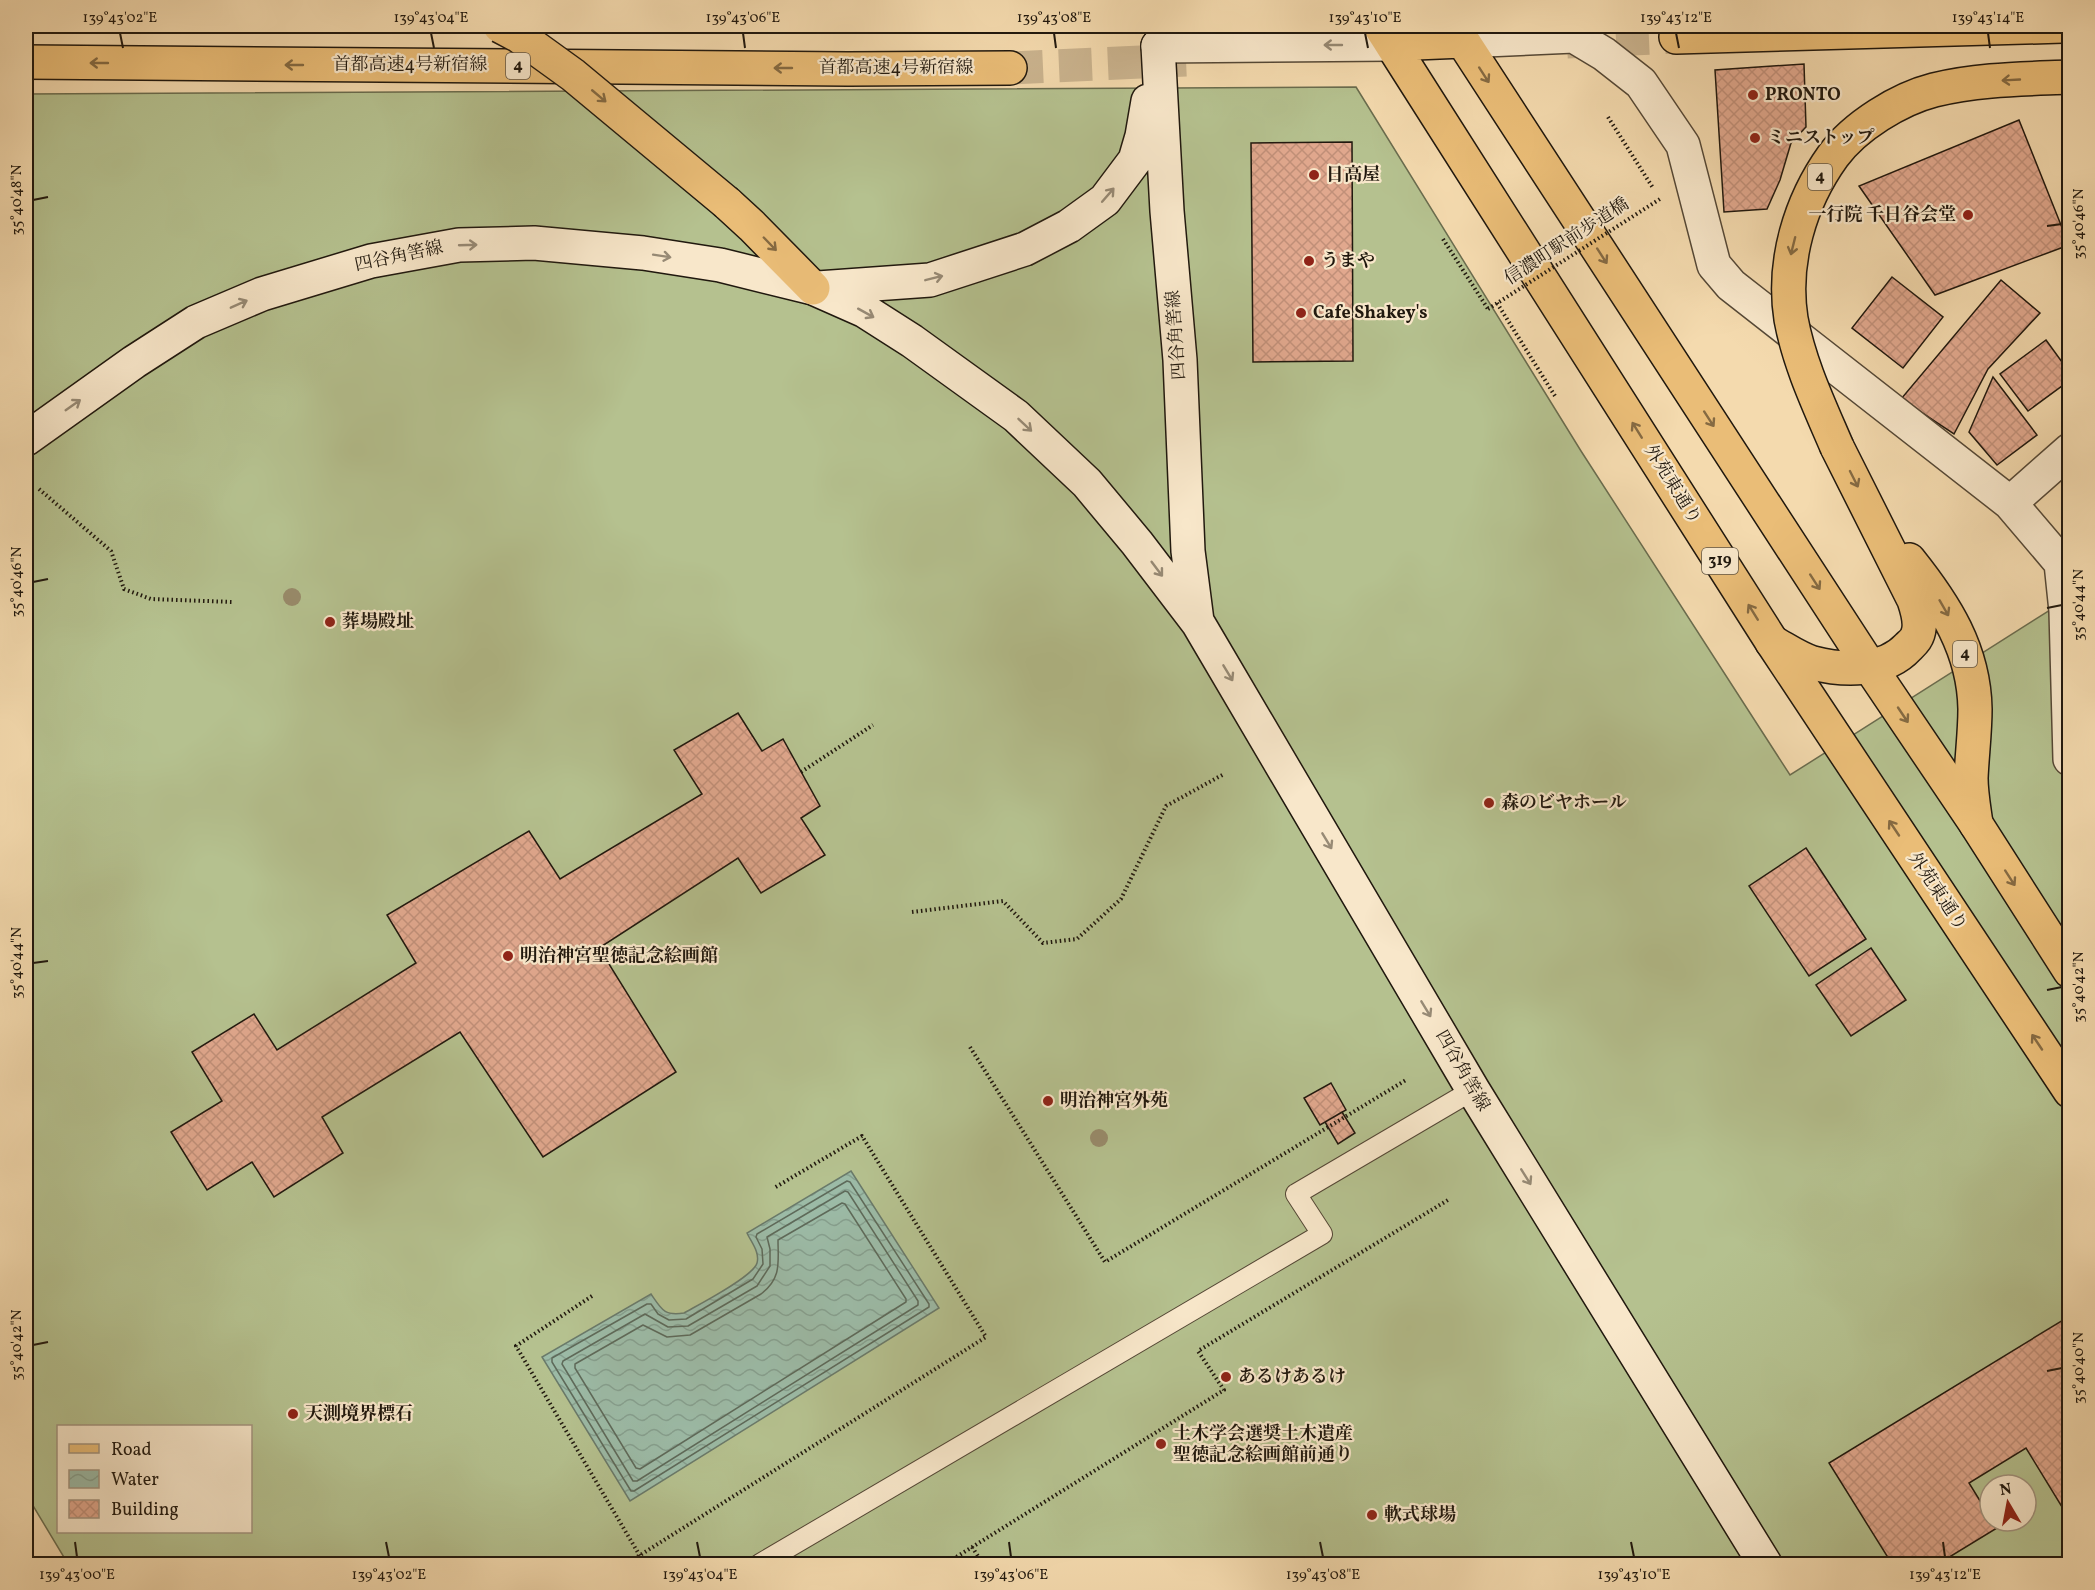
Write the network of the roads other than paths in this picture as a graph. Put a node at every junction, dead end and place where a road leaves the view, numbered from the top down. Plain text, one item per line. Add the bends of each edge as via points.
1 (500, 26) edge
2 (2063, 26) edge
3 (1458, 33) edge
4 (1386, 35) edge
5 (1157, 36) edge
6 (1676, 37) tunnel mouth
7 (26, 62) edge
8 (1010, 68) tunnel mouth
9 (2070, 77) edge
10 (813, 288) junction
11 (26, 439) edge
12 (2070, 450) edge
13 (2010, 503) junction
14 (1871, 512) junction
15 (2065, 561) edge
16 (1198, 623) junction
17 (1772, 642) junction
18 (1870, 667) junction
19 (2070, 759) edge
20 (1976, 824) junction
21 (2070, 970) edge
22 (1473, 1090) junction
23 (2070, 1091) edge
24 (1734, 1514) junction
25 (760, 1564) edge
26 (1765, 1564) edge
27 (1781, 1564) edge

1 -> 10 main road, bridge via 573,75 727,203
2 - 6 main road
3 - 4 main road
3 - 13 main road via 1574,36 1641,83 1683,145 1714,265 1731,285
3 -> 18 main road
4 -> 5 main road
17 -> 4 main road, 外苑東通り / 319
10 -> 5 main road, 四谷角筈線 via 930,280 1025,249 1069,226 1105,200 1134,160 1142,136
5 - 16 main road, 四谷角筈線 via 1180,360 1188,551
8 -> 7 main road, 首都高速4号新宿線 / 4
9 -> 14 main road, 4, bridge via 1973,82 1932,90 1894,105 1861,127 1833,154 1812,192 1791,255 1791,319 1809,380 1837,447
11 -> 10 main road, 四谷角筈線 via 196,322 262,294 371,261 459,245 534,243 720,265
10 -> 16 main road, 四谷角筈線 via 865,311 1016,416 1087,483
12 - 13 main road
13 - 15 main road
14 - 18 main road, 4 via 1920,619 1917,637 1902,653
14 -> 20 main road, 4 via 1937,595 1960,635 1975,707 1971,779
15 - 19 main road
16 -> 22 main road, 四谷角筈線
17 - 18 main road, 4 via 1812,663
23 -> 17 main road, 外苑東通り / 319
18 -> 20 main road
20 -> 21 main road
22 -> 24 main road, 四谷角筈線
22 - 25 lane via 1296,1194 1322,1234
24 - 26 main road, 四谷角筈線
24 - 27 main road, 四谷角筈線

